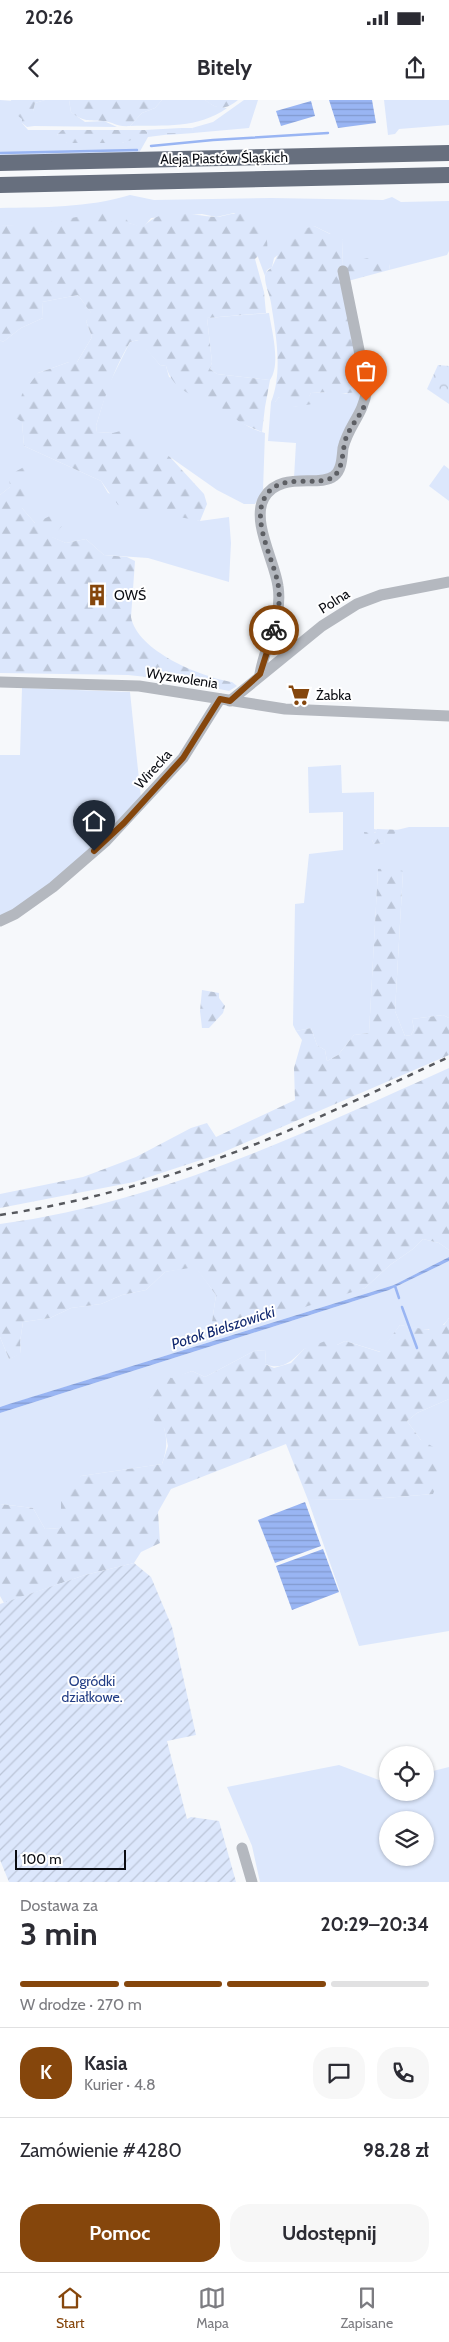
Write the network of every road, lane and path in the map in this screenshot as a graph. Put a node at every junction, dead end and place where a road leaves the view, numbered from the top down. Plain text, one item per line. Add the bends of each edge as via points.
1 (449, 152) edge
2 (0, 163) edge
3 (449, 175) edge
4 (0, 186) edge
5 (342, 270) dead end
6 (449, 582) edge
7 (260, 674) junction
8 (0, 682) edge
9 (225, 700) junction
10 (449, 716) edge
11 (0, 921) edge
12 (242, 1848) dead end
13 (252, 1882) edge

1 - 2 highway, Aleja Piastów Śląskich
3 - 4 highway, Aleja Piastów Śląskich
5 - 7 street via 367,390 366,401 346,437 334,476 281,484 264,498 261,506 263,528 278,584 279,601 275,630
6 - 7 street, Polna via 380,595 357,604
7 - 9 street, Polna
8 - 9 street, Wyzwolenia via 139,686
9 - 10 street, Wyzwolenia via 319,711
9 - 11 street, Wirecka via 183,758 106,841 53,887
12 - 13 street

